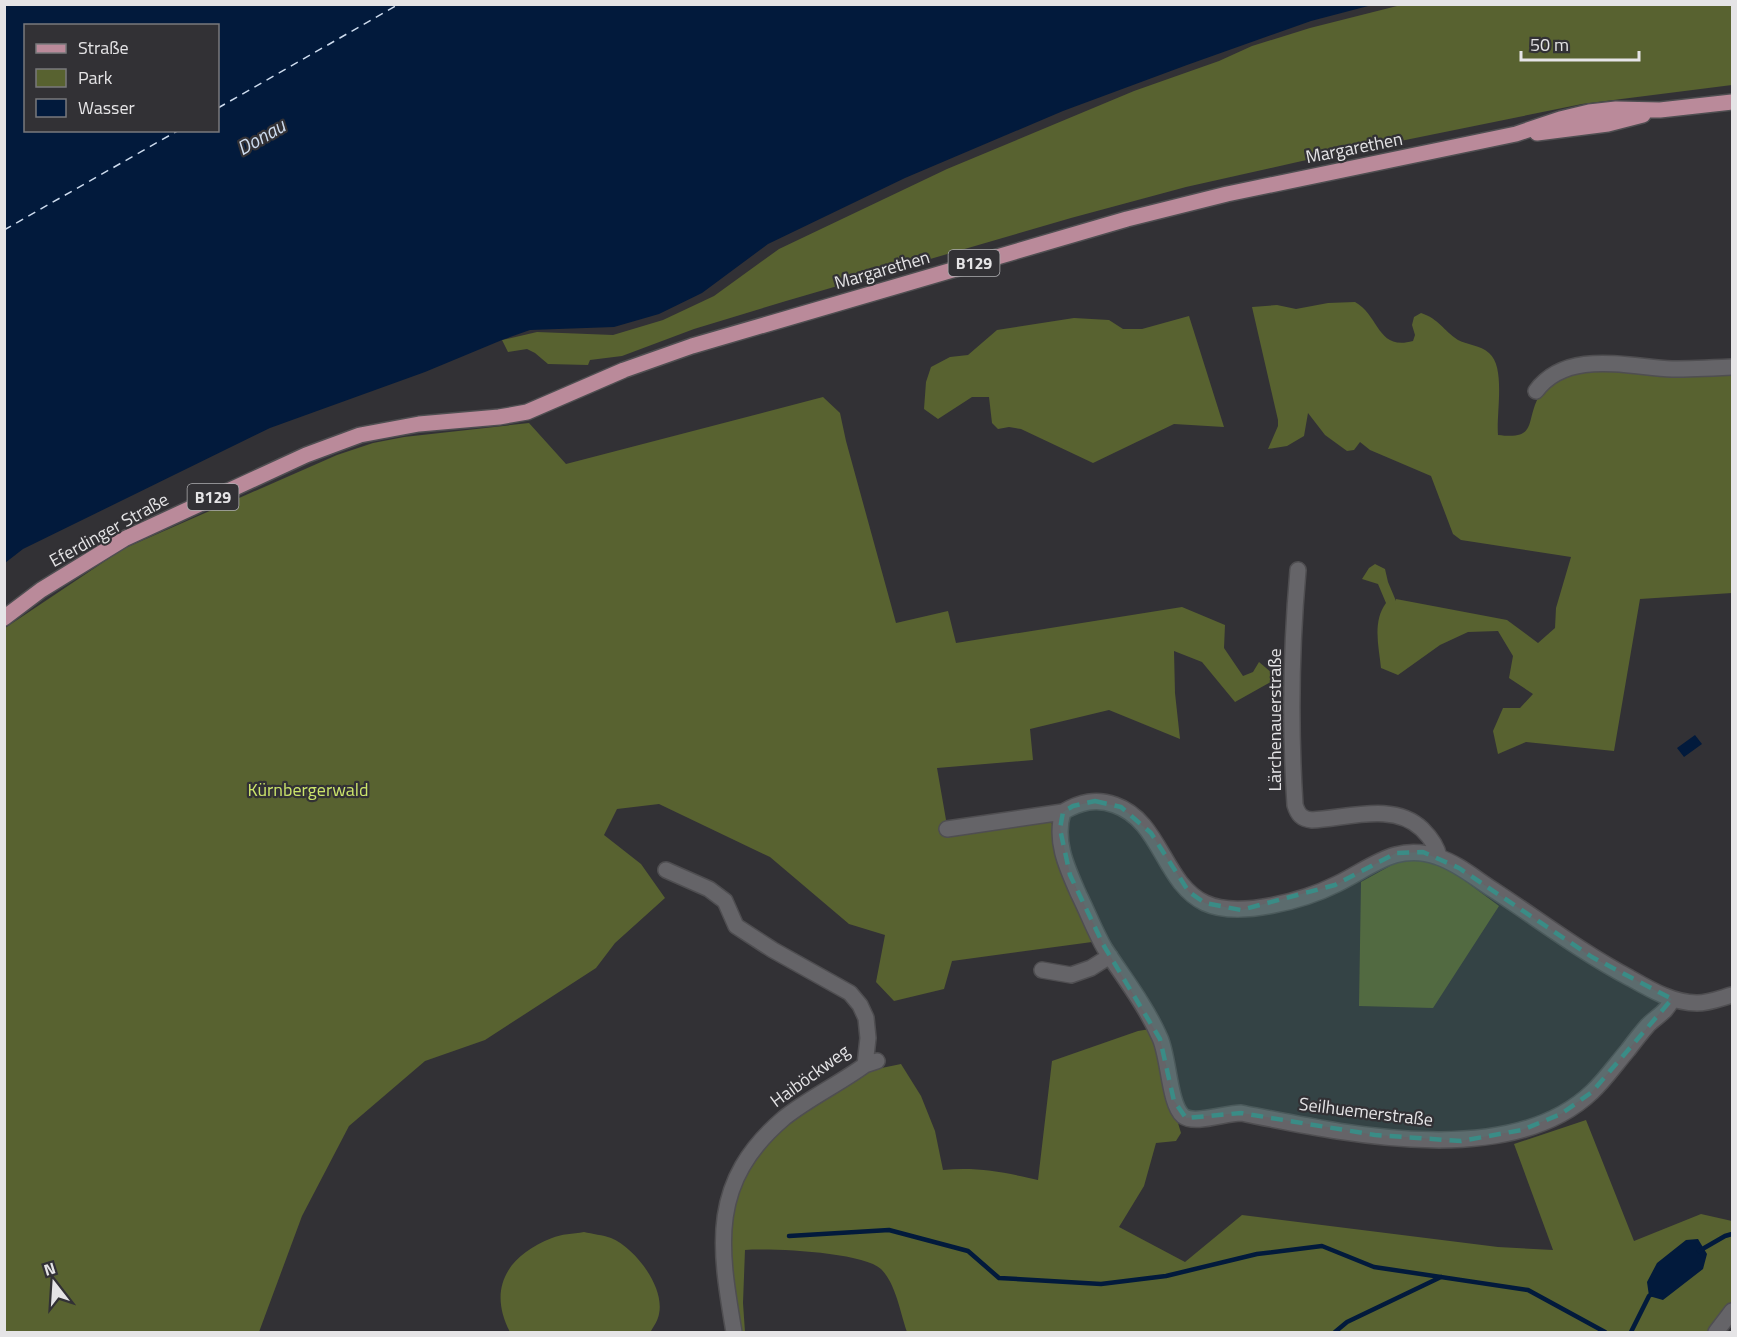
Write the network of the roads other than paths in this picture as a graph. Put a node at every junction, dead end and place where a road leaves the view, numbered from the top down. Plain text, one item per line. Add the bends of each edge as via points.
1 (1732, 102) edge
2 (1732, 367) edge
3 (1536, 391) dead end
4 (442, 421) joint
5 (1298, 570) dead end
6 (4, 618) edge
7 (1063, 812) junction
8 (947, 829) dead end
9 (1439, 857) junction
10 (666, 870) dead end
11 (1110, 956) junction
12 (1042, 970) dead end
13 (1732, 995) edge
14 (1672, 999) junction
15 (1732, 1311) edge
16 (734, 1332) edge
17 (1716, 1332) edge

1 - 4 main road, Margarethen / B129 via 1660,110 1608,124 1516,134 1167,208 692,346 527,412
2 - 3 street via 1674,369 1582,364 1557,373
4 - 6 main road, Eferdinger Straße / B129 via 375,431 306,455 124,539
5 - 9 street, Lärchenauerstraße via 1293,719 1298,814 1312,820 1390,813 1407,817 1427,833
7 - 8 street
7 - 9 street, Lärchenauerstraße via 1095,801 1121,807 1151,833 1189,892 1223,909 1262,907 1312,894 1396,853 1412,851
7 - 11 street, Seilhuemerstraße via 1060,829 1066,866
9 - 14 street, Lärchenauerstraße via 1592,957
10 - 16 street, Haiböckweg via 709,889 725,901 736,926 849,993 866,1018 871,1063 786,1117 757,1144 733,1182 722,1235
11 - 12 street via 1080,973 1064,975
11 - 14 street, Seilhuemerstraße via 1161,1039 1174,1101 1186,1118 1241,1113 1313,1127 1433,1140 1491,1137 1522,1130 1561,1114 1592,1092
13 - 14 street, Lärchenauerstraße via 1701,1003
15 - 17 street

